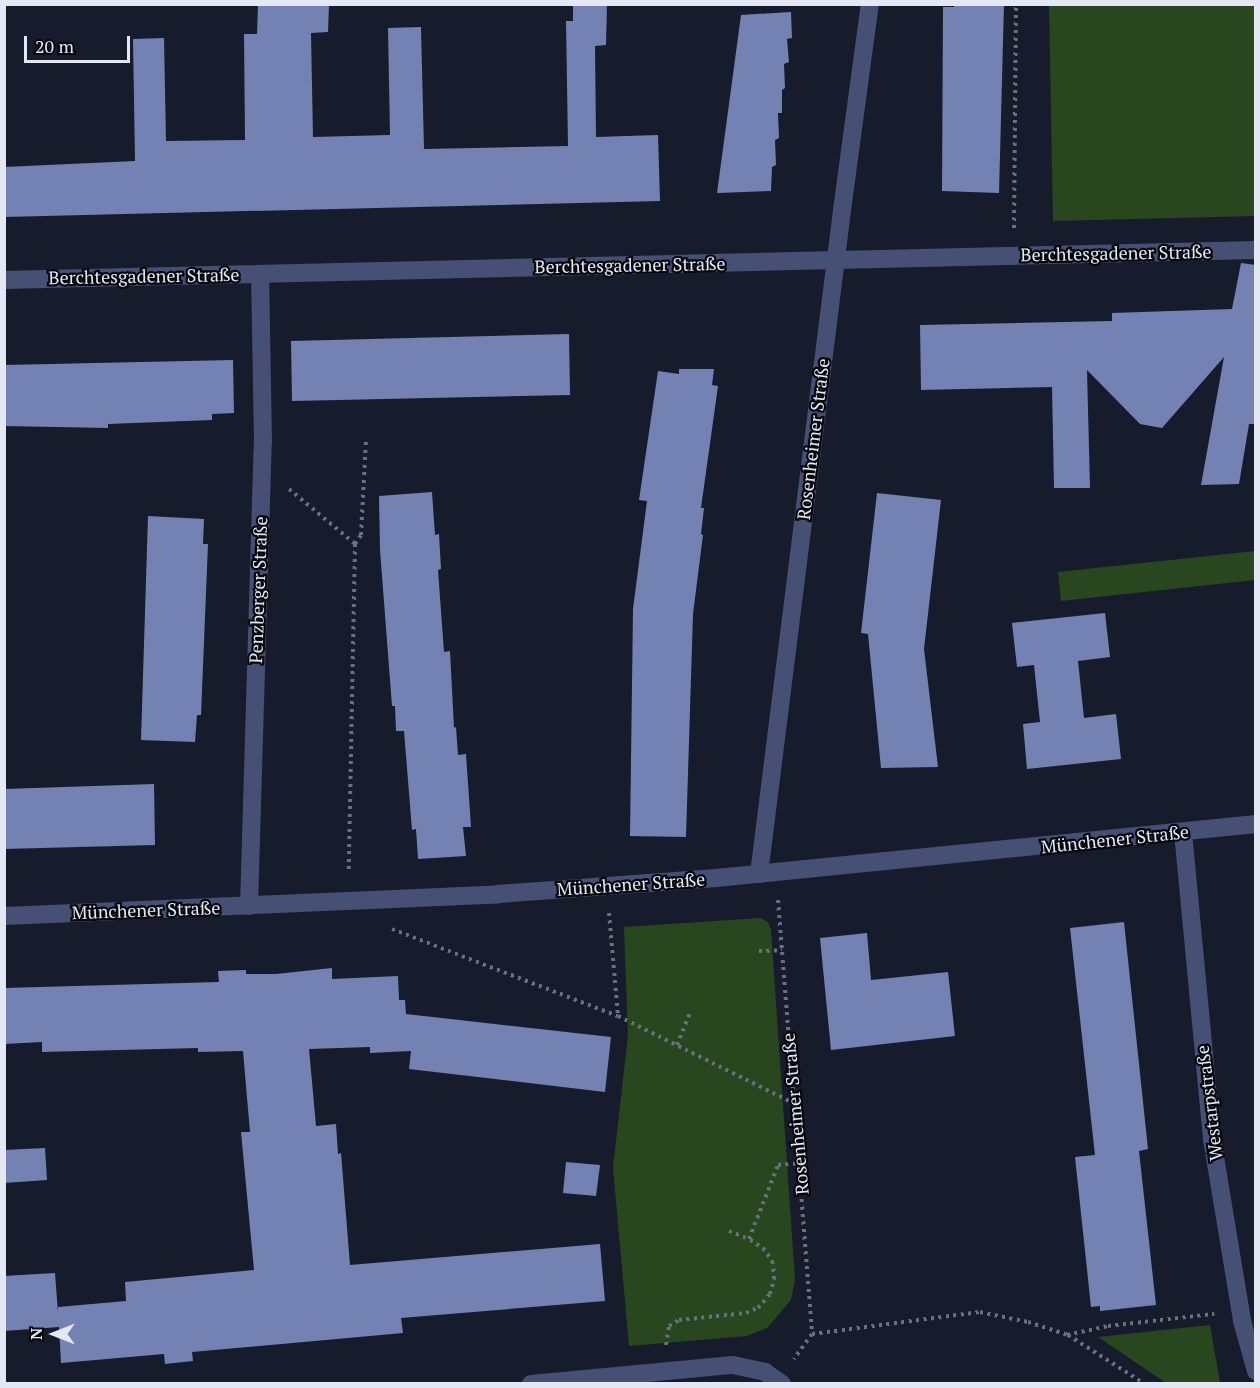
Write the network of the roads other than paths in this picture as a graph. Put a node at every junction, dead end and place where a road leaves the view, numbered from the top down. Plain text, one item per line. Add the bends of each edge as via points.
1 (870, 4) edge
2 (1256, 250) edge
3 (836, 260) junction
4 (260, 274) junction
5 (4, 280) edge
6 (1256, 824) edge
7 (1183, 832) junction
8 (767, 873) junction
9 (249, 906) junction
10 (4, 916) edge
11 (1256, 1371) edge
12 (780, 1382) edge
13 (531, 1383) edge

1 - 3 street, Rosenheimer Straße
2 - 3 street, Berchtesgadener Straße
3 - 4 street, Berchtesgadener Straße
3 - 8 street, Rosenheimer Straße
4 - 5 street, Berchtesgadener Straße
4 - 9 street, Penzberger Straße via 263,442
6 - 7 street, Münchener Straße
7 - 8 street, Münchener Straße
7 - 11 street, Westarpstraße via 1212,1139 1242,1321
8 - 9 street, Münchener Straße via 498,894
9 - 10 street, Münchener Straße
12 - 13 street via 751,1367 733,1365

